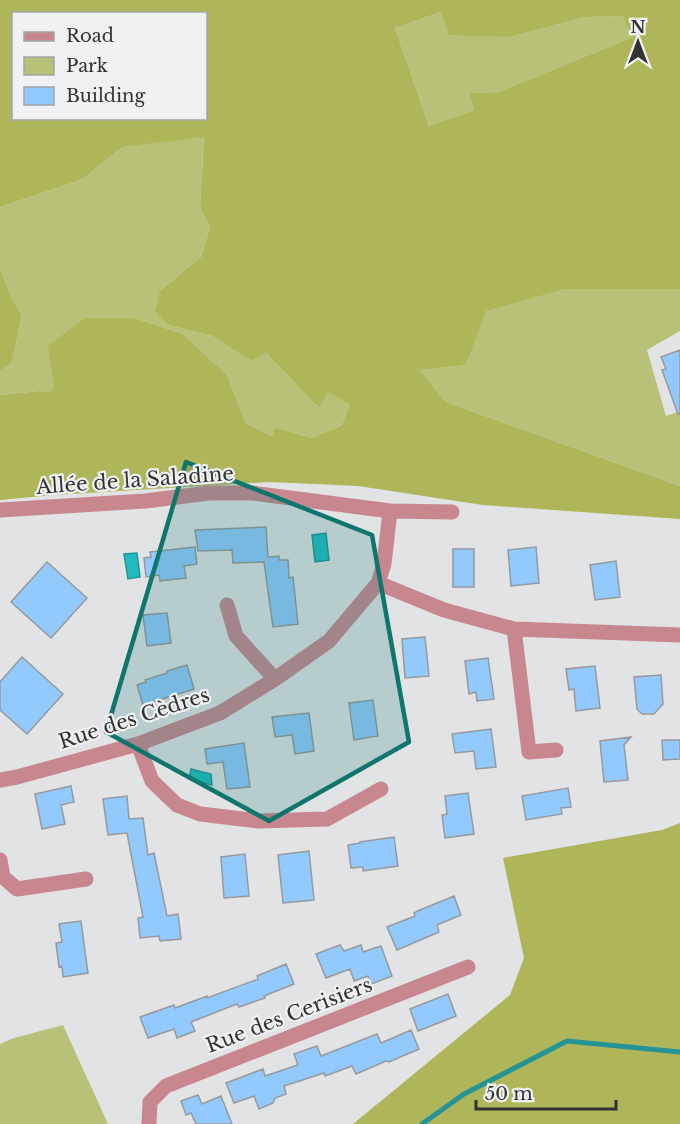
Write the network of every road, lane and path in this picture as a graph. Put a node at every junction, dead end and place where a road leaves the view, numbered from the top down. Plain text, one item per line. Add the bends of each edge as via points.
1 (0, 510) edge
2 (390, 511) junction
3 (452, 513) dead end
4 (378, 583) junction
5 (227, 605) dead end
6 (514, 629) junction
7 (680, 635) edge
8 (275, 679) junction
9 (138, 744) junction
10 (556, 750) dead end
11 (0, 780) edge
12 (381, 789) dead end
13 (0, 860) edge
14 (86, 879) dead end
15 (468, 967) dead end
16 (149, 1124) edge

1 - 2 street, Allée de la Saladine via 252,493
2 - 3 street, Allée de la Saladine
2 - 4 street, Rue des Cèdres
4 - 6 street via 444,610
4 - 8 street, Rue des Cèdres via 329,641
5 - 8 street via 236,636
6 - 7 street
6 - 10 street via 529,752
8 - 9 street, Rue des Cèdres via 220,713
9 - 11 street, Rue des Cèdres
9 - 12 street via 152,781 177,805 200,814 259,821 327,819
13 - 14 street via 3,877 17,889
15 - 16 street, Rue des Cerisiers via 166,1086 150,1102

